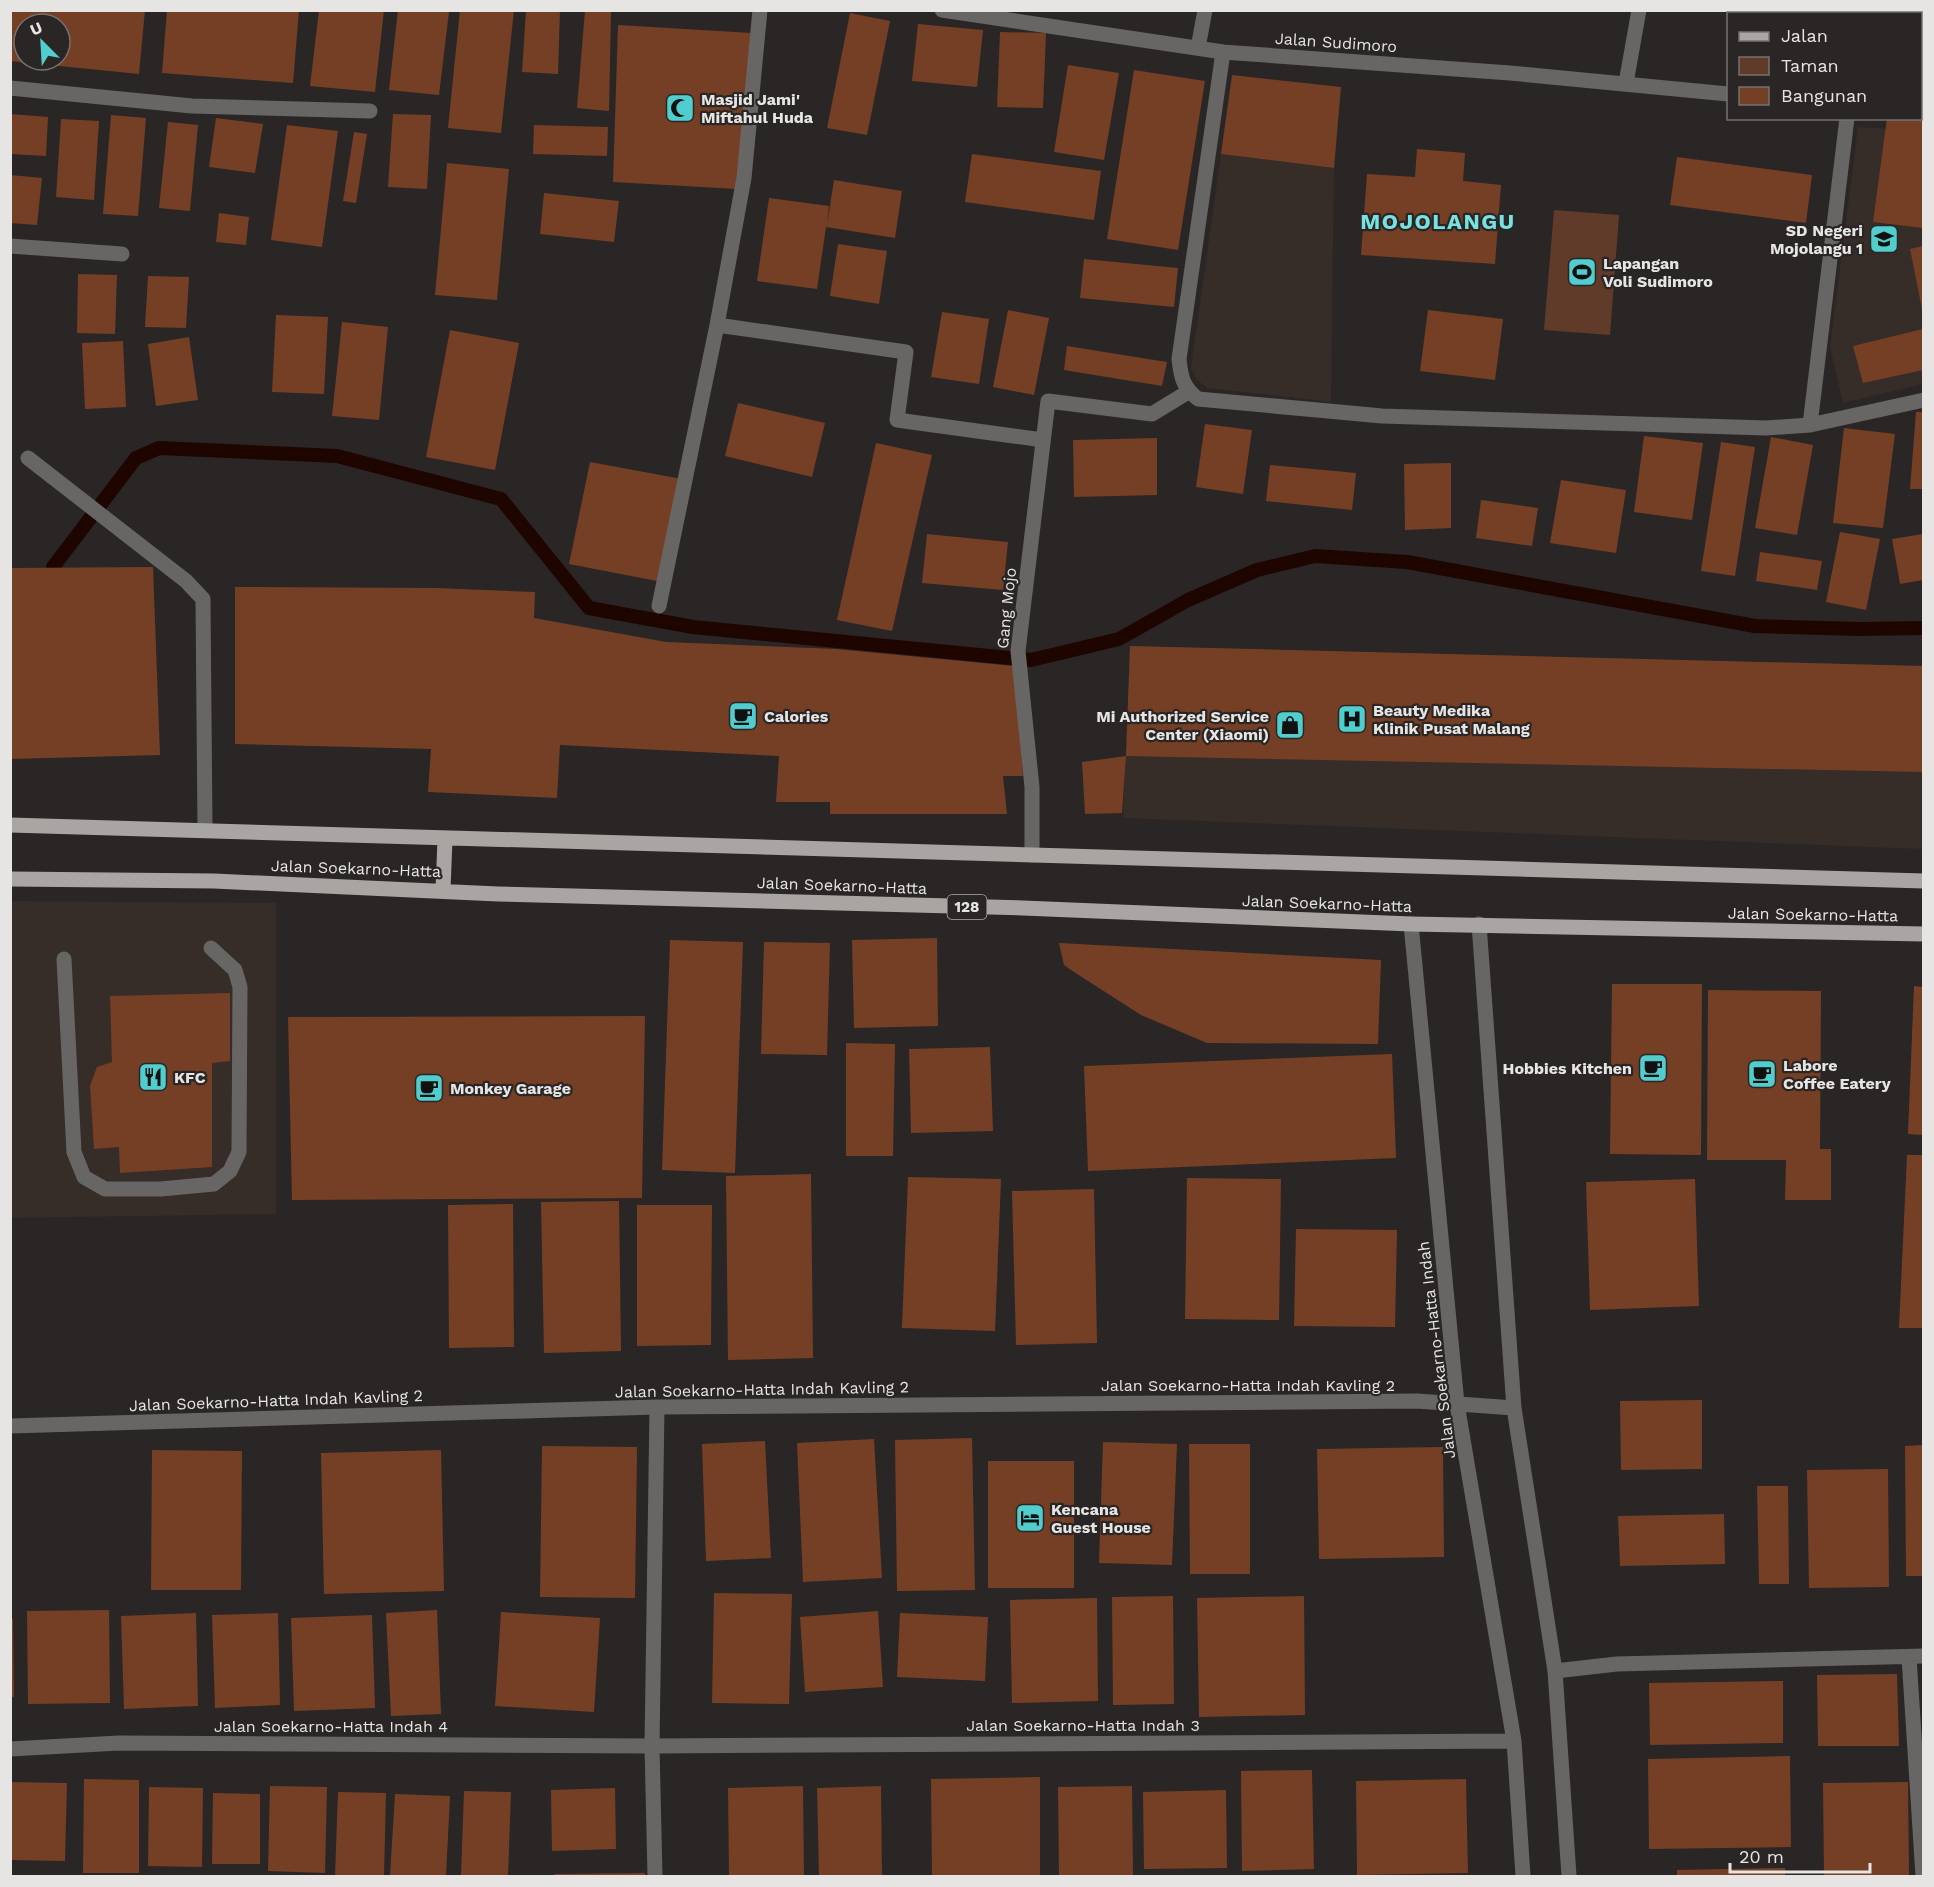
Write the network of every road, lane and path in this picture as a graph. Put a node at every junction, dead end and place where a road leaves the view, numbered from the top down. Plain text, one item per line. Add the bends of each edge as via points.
1 (760, 10) edge
2 (942, 10) edge
3 (1205, 10) edge
4 (1639, 10) edge
5 (1198, 48) junction
6 (1223, 52) junction
7 (1626, 83) junction
8 (10, 88) edge
9 (1727, 93) edge
10 (370, 111) dead end
11 (1846, 120) edge
12 (10, 246) edge
13 (122, 254) dead end
14 (717, 325) junction
15 (1188, 392) junction
16 (1923, 400) edge
17 (1810, 425) junction
18 (1043, 440) junction
19 (28, 459) dead end
20 (659, 606) dead end
21 (10, 825) edge
22 (205, 829) junction
23 (445, 839) junction
24 (1032, 855) junction
25 (10, 879) edge
26 (1923, 881) edge
27 (443, 890) junction
28 (1411, 924) junction
29 (1479, 924) junction
30 (1923, 934) edge
31 (212, 948) dead end
32 (64, 959) dead end
33 (1457, 1404) junction
34 (657, 1407) junction
35 (1514, 1408) junction
36 (10, 1426) edge
37 (1916, 1657) edge
38 (1555, 1671) junction
39 (1514, 1741) junction
40 (652, 1746) junction
41 (10, 1749) edge
42 (655, 1876) edge
43 (1523, 1876) edge
44 (1569, 1876) edge
45 (1923, 1876) edge

1 - 14 street via 744,178
2 - 5 street, Jalan Sudimoro
3 - 5 street
4 - 7 street
5 - 6 street, Jalan Sudimoro
6 - 7 street, Jalan Sudimoro
6 - 15 street via 1179,359 1181,381
7 - 9 street, Jalan Sudimoro
8 - 10 street via 192,106
11 - 17 street
12 - 13 street
14 - 18 street via 906,352 897,420
14 - 20 street
15 - 17 street via 1198,399 1382,416 1766,428
15 - 18 street, Gang Mojo via 1152,414 1048,401
16 - 17 street
18 - 24 street, Gang Mojo via 1018,651 1032,787
19 - 22 street via 186,581 202,599
21 - 22 main road, Jalan Soekarno-Hatta
22 - 23 main road, Jalan Soekarno-Hatta
23 - 24 main road, Jalan Soekarno-Hatta
23 - 27 main road
24 - 26 main road, Jalan Soekarno-Hatta
25 - 27 main road, Jalan Soekarno-Hatta / 128 via 214,881
27 - 28 main road, Jalan Soekarno-Hatta / 128
28 - 29 main road, Jalan Soekarno-Hatta / 128
28 - 33 street, Jalan Soekarno-Hatta Indah
29 - 30 main road, Jalan Soekarno-Hatta / 128
29 - 35 street
31 - 32 street via 235,970 240,987 239,1152 230,1171 214,1184 161,1189 105,1189 84,1177 74,1152
33 - 34 street, Jalan Soekarno-Hatta Indah Kavling 2 via 1417,1401
33 - 35 street, Jalan Soekarno-Hatta Indah Kavling 2
33 - 39 street, Jalan Soekarno-Hatta Indah
34 - 36 street, Jalan Soekarno-Hatta Indah Kavling 2
34 - 40 street
35 - 38 street
37 - 38 street via 1617,1664
37 - 45 street
38 - 44 street
39 - 40 street, Jalan Soekarno-Hatta Indah 3
39 - 43 street, Jalan Soekarno-Hatta Indah
40 - 41 street, Jalan Soekarno-Hatta Indah 4 via 119,1743
40 - 42 street

